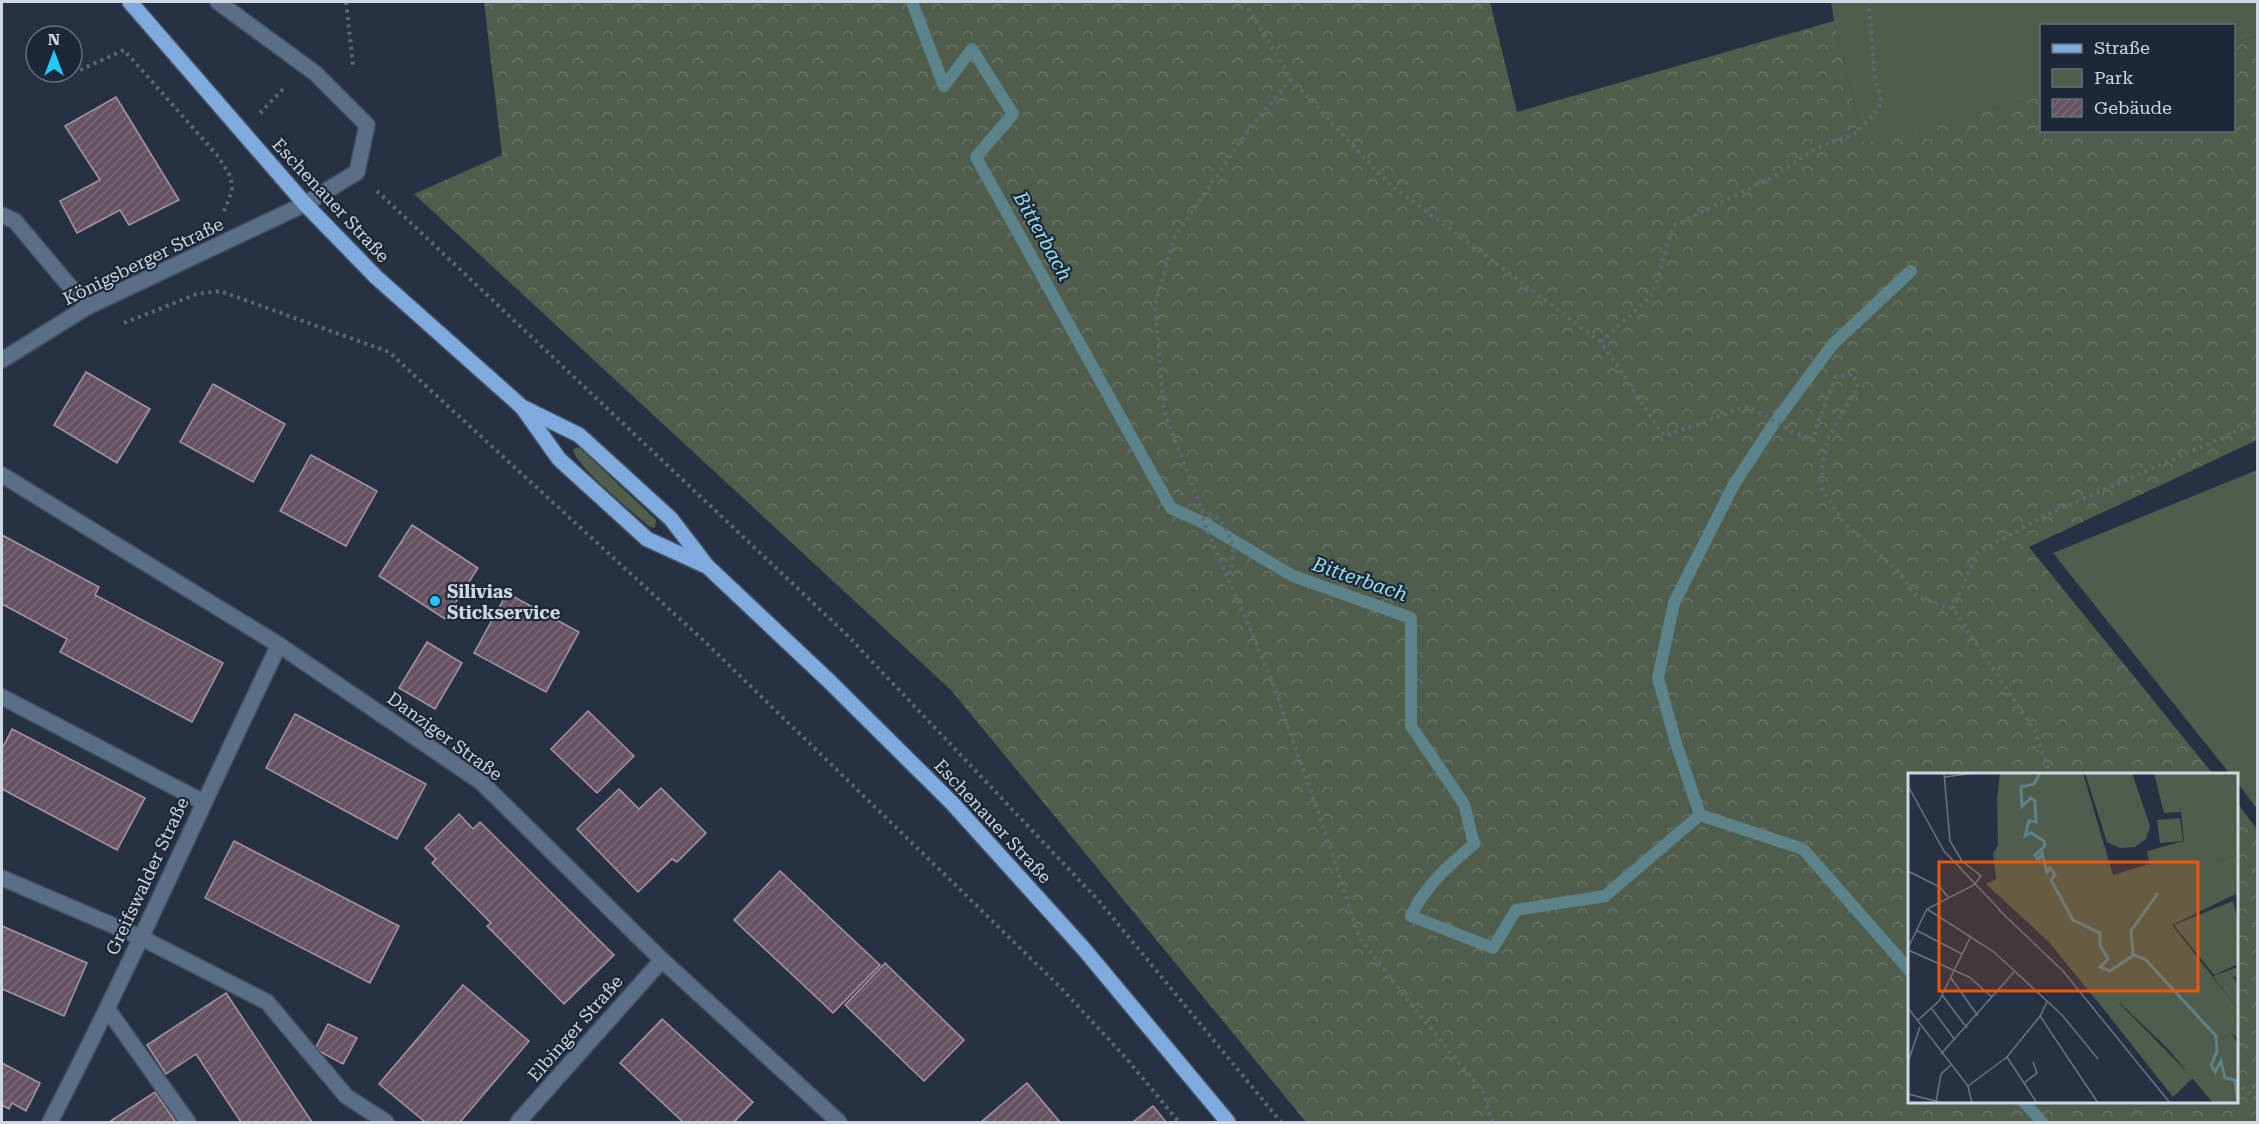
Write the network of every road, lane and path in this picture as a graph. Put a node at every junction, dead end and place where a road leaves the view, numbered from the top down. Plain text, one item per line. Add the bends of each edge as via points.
1 (130, 2) edge
2 (218, 2) edge
3 (346, 2) edge
4 (1244, 2) edge
5 (1869, 2) edge
6 (353, 65) dead end
7 (84, 68) edge
8 (1291, 79) junction
9 (357, 172) junction
10 (305, 204) junction
11 (223, 214) dead end
12 (2, 215) edge
13 (87, 307) junction
14 (1601, 342) junction
15 (2, 360) edge
16 (522, 407) junction
17 (2258, 422) edge
18 (2, 475) edge
19 (1202, 510) junction
20 (707, 566) junction
21 (1227, 580) junction
22 (1953, 609) junction
23 (279, 645) junction
24 (2, 697) edge
25 (2050, 773) edge
26 (203, 802) junction
27 (2, 878) edge
28 (140, 937) junction
29 (662, 960) junction
30 (108, 1010) junction
31 (2238, 1085) edge
32 (2258, 1100) edge
33 (50, 1122) edge
34 (188, 1122) edge
35 (386, 1122) edge
36 (518, 1122) edge
37 (839, 1122) edge
38 (1179, 1122) edge
39 (1228, 1122) edge
40 (1281, 1122) edge
41 (1492, 1122) edge

1 - 10 main road, Eschenauer Straße
2 - 9 street via 315,73 367,125
3 - 6 path
4 - 8 path
5 - 14 path via 1875,81 1881,104 1873,116 1853,135 1818,147 1773,177 1673,226 1653,294
7 - 11 path via 124,50 217,155 231,177 232,191
8 - 14 path via 1387,182
8 - 19 path via 1247,132 1174,238 1155,306 1164,411
9 - 10 street, Königsberger Straße
9 - 40 path via 847,635 1099,901
10 - 13 street, Königsberger Straße
10 - 16 main road, Eschenauer Straße via 376,277
12 - 13 street via 15,221
13 - 15 street, Königsberger Straße
13 - 38 path via 106,330 197,294 219,291 389,352 704,641 941,871 1061,988
14 - 22 path via 1664,436 1748,406 1814,440 1836,377 1853,374 1858,387 1829,436 1822,466 1822,489 1844,523 1899,572 1916,596
16 - 20 main road, Eschenauer Straße via 579,435 671,519
16 - 20 main road, Eschenauer Straße via 560,459 647,539
17 - 22 path via 2044,516 1977,553
18 - 23 street, Danziger Straße
19 - 21 path via 1203,523
19 - 21 path via 1212,513 1228,531 1234,554
20 - 39 main road, Eschenauer Straße via 953,804 1083,948
21 - 41 path via 1269,673 1359,937 1483,1092
22 - 25 path via 2035,731
23 - 26 street, Greifswalder Straße
23 - 29 street, Danziger Straße via 481,783
24 - 26 street
26 - 28 street, Greifswalder Straße
27 - 28 street
28 - 30 street, Greifswalder Straße
28 - 35 street via 267,1002 346,1096
29 - 36 street, Elbinger Straße
29 - 37 street, Danziger Straße
30 - 33 street, Greifswalder Straße
30 - 34 street
31 - 32 path

